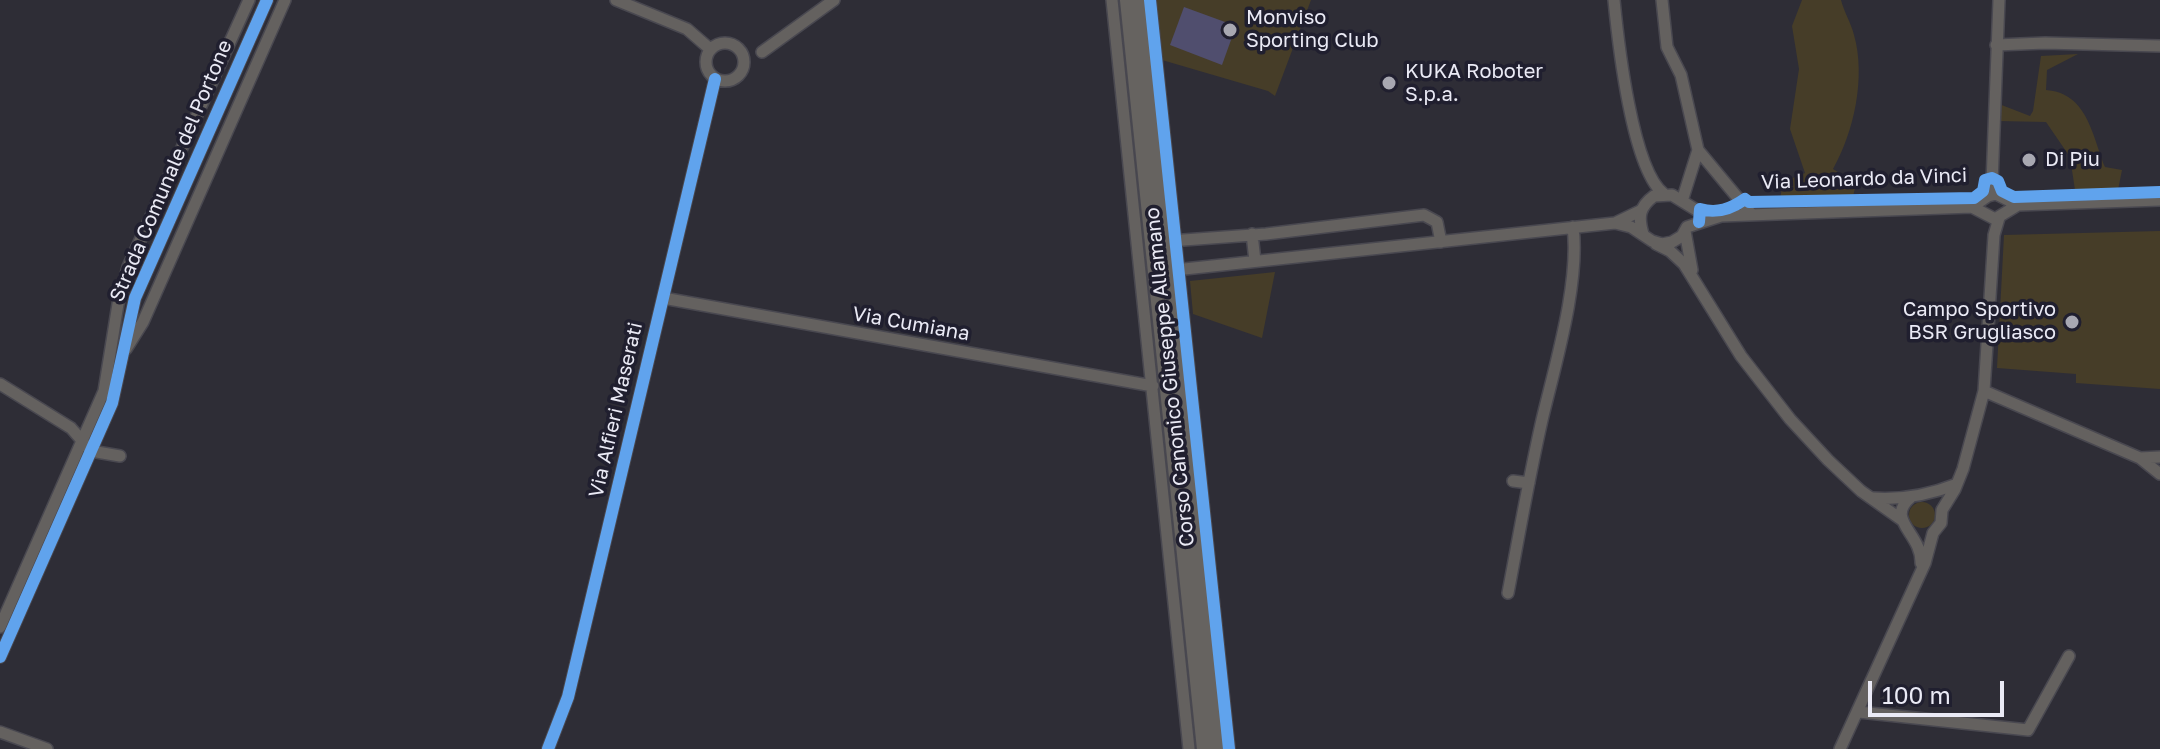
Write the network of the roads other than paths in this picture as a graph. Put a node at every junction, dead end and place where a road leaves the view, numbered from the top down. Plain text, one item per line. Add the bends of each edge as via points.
1 (249, 0) edge
2 (267, 0) edge
3 (285, 0) edge
4 (616, 0) edge
5 (834, 0) edge
6 (1112, 0) edge
7 (1127, 0) edge
8 (1140, 0) edge
9 (1150, 0) edge
10 (1614, 0) edge
11 (1662, 0) edge
12 (1999, 0) edge
13 (1996, 45) junction
14 (2160, 46) edge
15 (710, 49) junction
16 (741, 52) junction
17 (762, 52) junction
18 (743, 68) junction
19 (715, 79) junction
20 (1698, 150) junction
21 (1647, 169) junction
22 (1664, 194) junction
23 (1994, 197) junction
24 (2160, 200) edge
25 (1684, 202) junction
26 (2018, 205) junction
27 (1643, 206) junction
28 (1972, 207) junction
29 (1752, 215) junction
30 (1721, 216) junction
31 (1994, 216) junction
32 (1615, 223) junction
33 (1573, 227) junction
34 (1686, 229) junction
35 (1252, 234) junction
36 (1647, 238) junction
37 (1170, 241) junction
38 (1441, 242) junction
39 (1255, 261) junction
40 (1160, 272) junction
41 (1696, 282) junction
42 (663, 298) junction
43 (122, 356) junction
44 (0, 384) edge
45 (1153, 386) junction
46 (1984, 391) junction
47 (87, 447) junction
48 (120, 456) dead end
49 (2160, 457) edge
50 (2140, 458) junction
51 (2160, 474) edge
52 (1513, 481) dead end
53 (1529, 483) junction
54 (1957, 484) junction
55 (1917, 496) junction
56 (1870, 497) junction
57 (1942, 510) junction
58 (1902, 520) junction
59 (1933, 533) junction
60 (1914, 534) junction
61 (1921, 571) junction
62 (1508, 593) dead end
63 (0, 627) edge
64 (2069, 656) dead end
65 (0, 657) edge
66 (1859, 712) junction
67 (0, 732) edge
68 (47, 749) edge
69 (548, 749) edge
70 (1189, 749) edge
71 (1204, 749) edge
72 (1218, 749) edge
73 (1229, 749) edge
74 (1840, 749) edge

1 - 47 street, Strada Comunale del Portone via 128,267 107,381
2 - 43 street, Strada Comunale del Portone via 135,298
3 - 43 street, Strada Comunale del Portone via 143,322
4 - 15 street via 687,29
5 - 17 street
6 - 40 street, Corso Canonico Giuseppe Allamano
7 - 40 main road, Corso Canonico Giuseppe Allamano
8 - 37 main road, Corso Canonico Giuseppe Allamano
9 - 37 street, Corso Canonico Giuseppe Allamano
10 - 21 street via 1627,94
11 - 20 street via 1667,47 1681,75
12 - 13 street
13 - 14 street
13 - 23 street
15 - 16 street via 723,43
15 - 19 street via 706,66
16 - 17 street
16 - 18 street
17 - 18 street
18 - 19 street via 731,80
19 - 42 street, Via Alfieri Maserati
20 - 25 street
20 - 29 street
21 - 22 street
21 - 27 street
22 - 25 street, Via Leonardo da Vinci
22 - 27 street
23 - 26 street
23 - 28 street, Via Leonardo da Vinci
23 - 31 street
23 - 31 street via 2007,205
24 - 26 street
25 - 30 street, Via Leonardo da Vinci
25 - 34 street
26 - 31 street
27 - 32 street
27 - 36 street via 1639,222
28 - 29 street, Via Leonardo da Vinci
28 - 31 street, Via Leonardo da Vinci
29 - 30 street, Via Leonardo da Vinci
30 - 34 street, Via Leonardo da Vinci
31 - 46 street
32 - 33 street
32 - 36 street
33 - 38 street
33 - 53 street via 1566,314
34 - 36 street, Via Leonardo da Vinci via 1672,242
34 - 41 street
35 - 37 street
35 - 38 street via 1424,215 1437,222
35 - 39 street
36 - 41 street via 1680,259
37 - 40 main road, Corso Canonico Giuseppe Allamano
38 - 39 street
39 - 40 street
40 - 45 street, Corso Canonico Giuseppe Allamano
40 - 71 main road, Corso Canonico Giuseppe Allamano
40 - 72 main road, Corso Canonico Giuseppe Allamano
40 - 73 street, Corso Canonico Giuseppe Allamano
41 - 56 street via 1772,397 1828,460
42 - 45 street, Via Cumiana
42 - 69 street, Via Alfieri Maserati via 568,697
43 - 47 street, Strada Comunale del Portone via 112,403
44 - 47 street via 71,428
45 - 70 street, Corso Canonico Giuseppe Allamano
46 - 50 street
46 - 54 street
47 - 48 street
47 - 63 street, Strada Comunale del Portone
47 - 65 street, Strada Comunale del Portone
49 - 50 street
50 - 51 street
52 - 53 street
53 - 62 street
54 - 55 street
54 - 57 street
55 - 56 street
55 - 57 street via 1935,499
55 - 58 street via 1903,507
56 - 58 street
57 - 59 street
58 - 60 street
59 - 60 street
59 - 61 street
60 - 61 street via 1922,553
61 - 66 street
64 - 66 street via 2028,730
66 - 74 street
67 - 68 street

